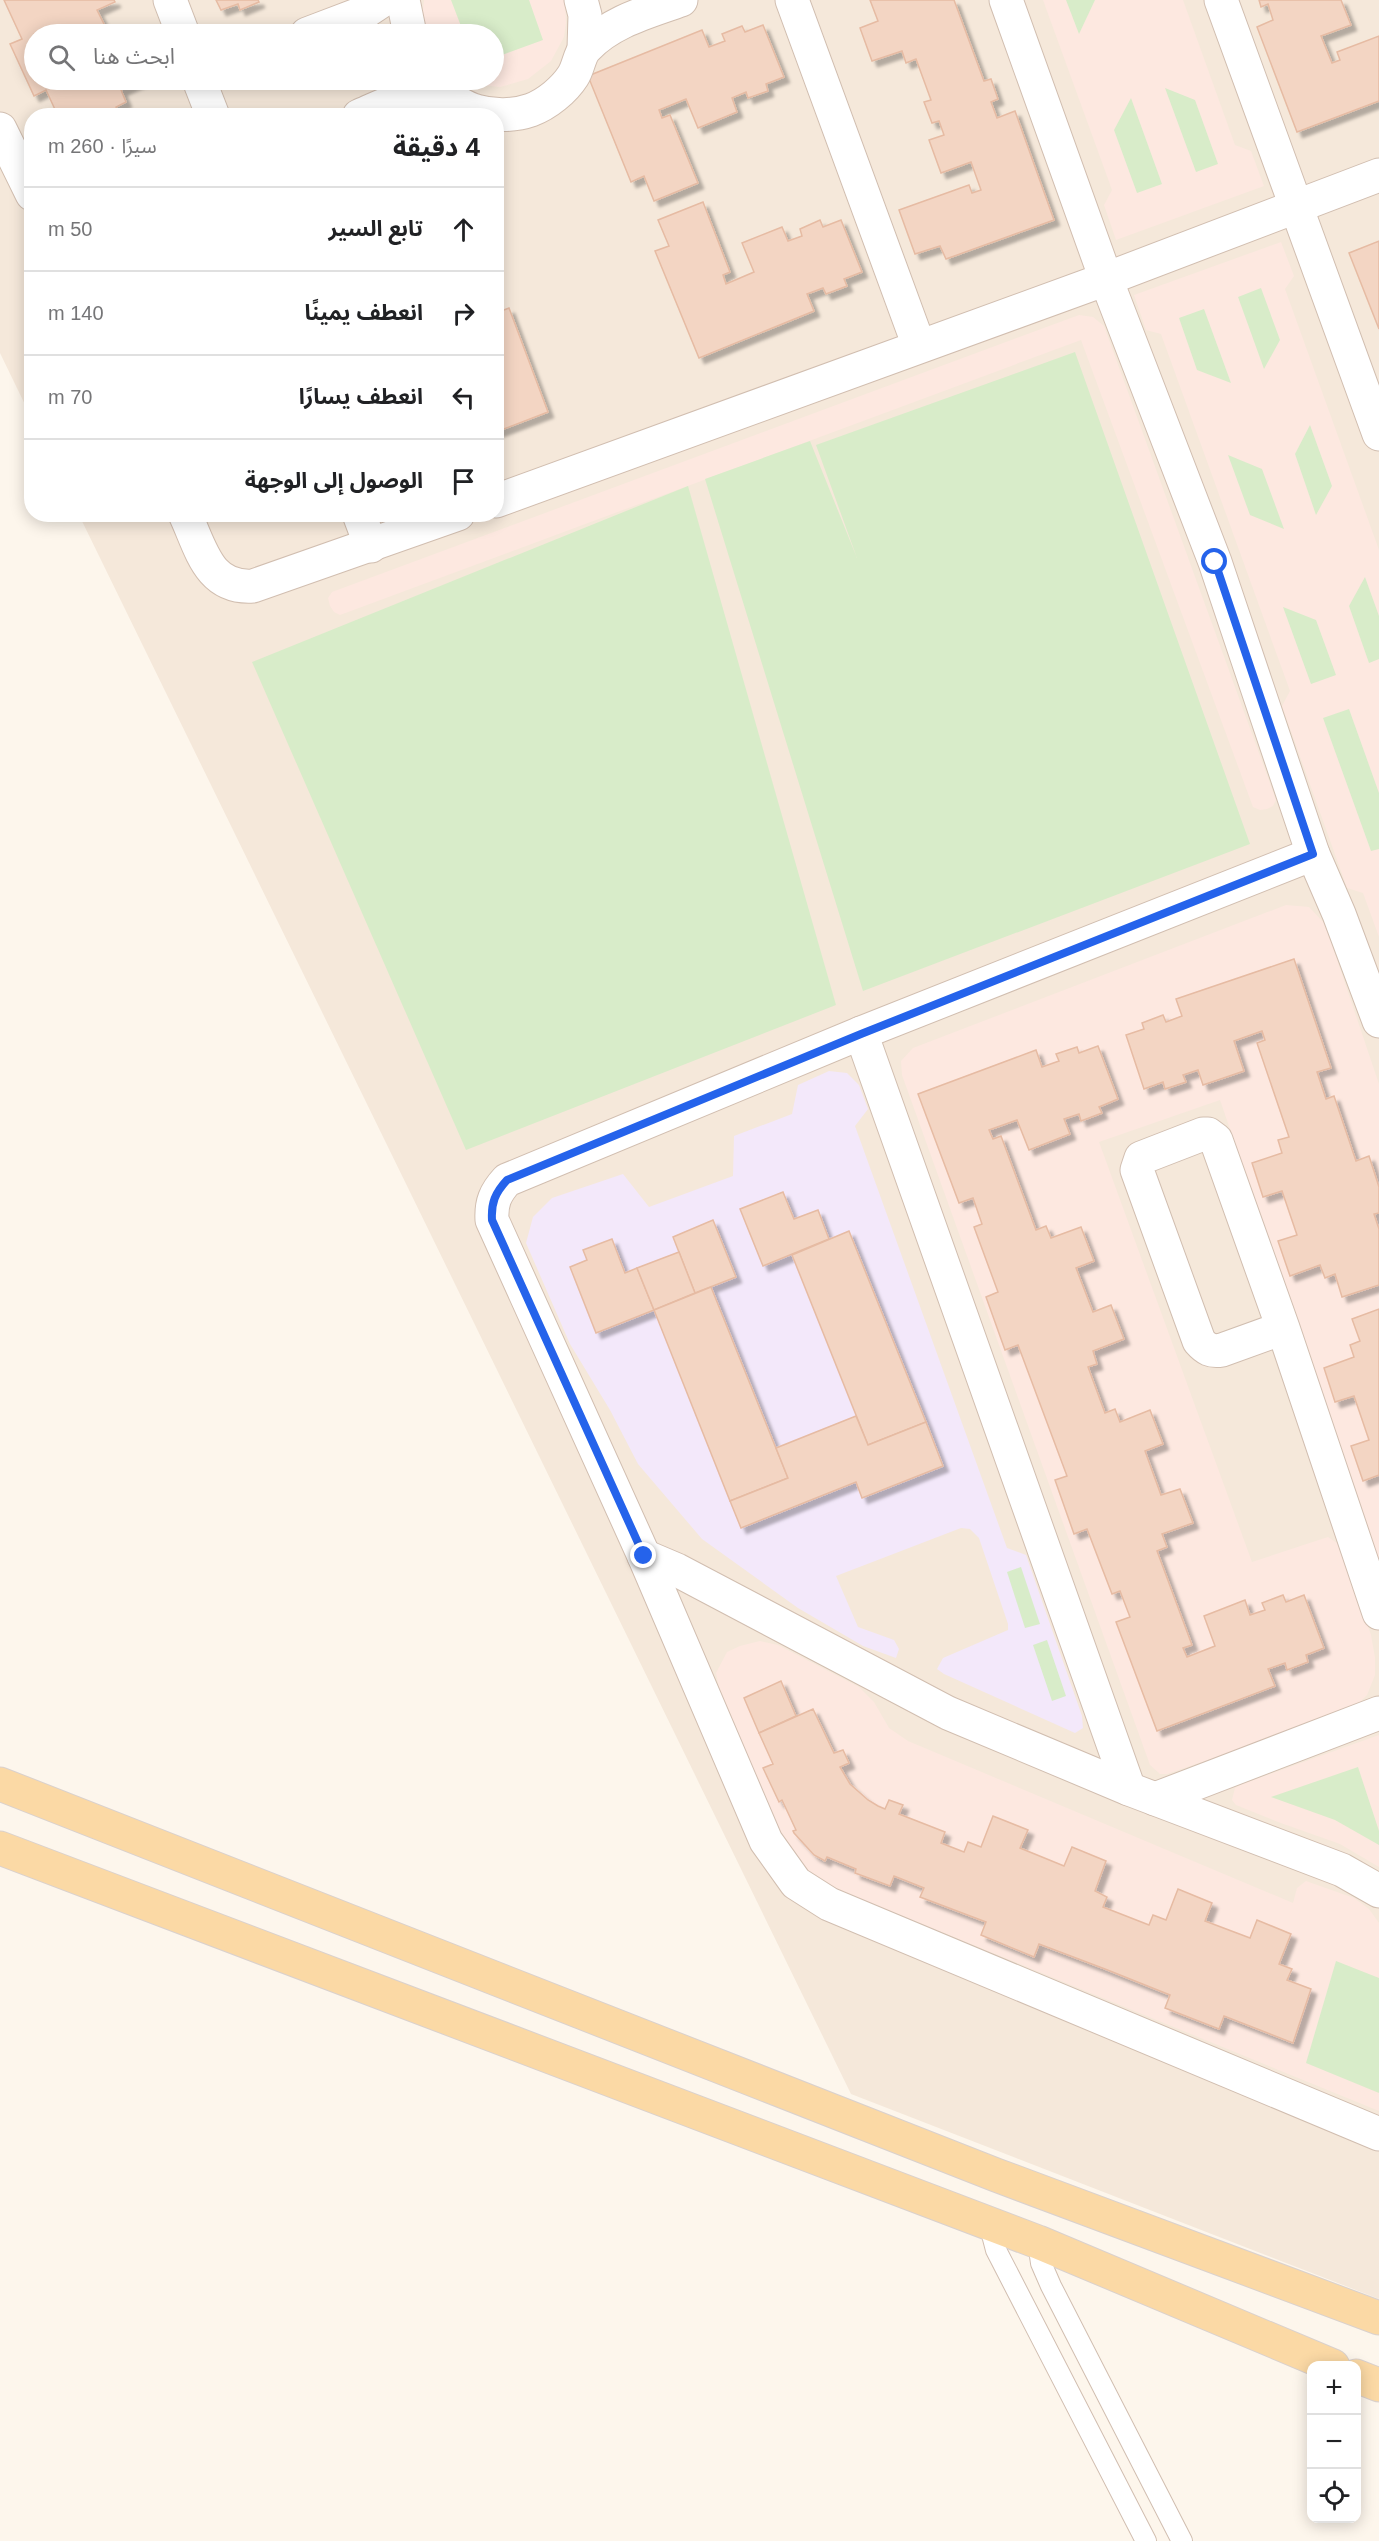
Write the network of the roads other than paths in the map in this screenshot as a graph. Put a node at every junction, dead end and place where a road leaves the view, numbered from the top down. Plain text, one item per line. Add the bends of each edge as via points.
1 (170, 0) edge
2 (383, 0) edge
3 (403, 0) edge
4 (581, 0) edge
5 (681, 0) edge
6 (792, 0) edge
7 (1006, 0) edge
8 (1221, 0) edge
9 (179, 24) edge
10 (333, 24) edge
11 (408, 24) edge
12 (584, 49) junction
13 (203, 90) edge
14 (440, 90) edge
15 (444, 90) edge
16 (210, 108) edge
17 (381, 108) edge
18 (470, 108) edge
19 (504, 115) edge
20 (0, 129) edge
21 (1379, 175) edge
22 (24, 178) edge
23 (1296, 206) junction
24 (1107, 279) junction
25 (919, 346) junction
26 (1379, 434) edge
27 (504, 498) edge
28 (189, 522) edge
29 (362, 522) edge
30 (436, 522) edge
31 (371, 546) junction
32 (1313, 854) junction
33 (1379, 1021) edge
34 (861, 1034) junction
35 (1283, 1328) junction
36 (644, 1556) junction
37 (1379, 1613) edge
38 (1379, 1713) edge
39 (0, 1784) edge
40 (1142, 1794) junction
41 (0, 1848) edge
42 (1379, 1891) edge
43 (1379, 2134) edge
44 (996, 2175) junction
45 (988, 2223) junction
46 (1038, 2242) junction
47 (1379, 2318) edge
48 (1321, 2361) edge
49 (1361, 2378) edge
50 (1379, 2385) edge
51 (1146, 2541) edge
52 (1182, 2541) edge

1 - 9 street
2 - 10 street
3 - 11 street
4 - 12 street via 585,15
5 - 12 street via 614,25
6 - 25 street
7 - 24 street
8 - 23 street
12 - 19 street via 573,75 555,96 530,110
13 - 16 street
14 - 17 street
15 - 18 street
20 - 22 street
21 - 23 street
23 - 24 street
23 - 26 street
24 - 25 street
24 - 32 street via 1215,562
25 - 27 street
28 - 31 street via 212,572 222,581 239,587 253,586
29 - 31 street
30 - 31 street
32 - 33 street
32 - 34 street
34 - 36 street via 507,1180 496,1191 492,1220
34 - 40 street
35 - 35 street via 1222,1350 1204,1348 1137,1170 1141,1158 1203,1134 1213,1136
35 - 37 street
36 - 40 street via 678,1570 948,1713
36 - 43 street via 766,1841 796,1883 830,1904
38 - 40 street
39 - 44 main road
40 - 42 street via 1342,1870
41 - 45 main road
44 - 45 main road
44 - 47 main road
45 - 46 main road
45 - 51 lane via 996,2250
46 - 48 main road
46 - 52 lane via 1041,2263 1051,2286
49 - 50 main road

